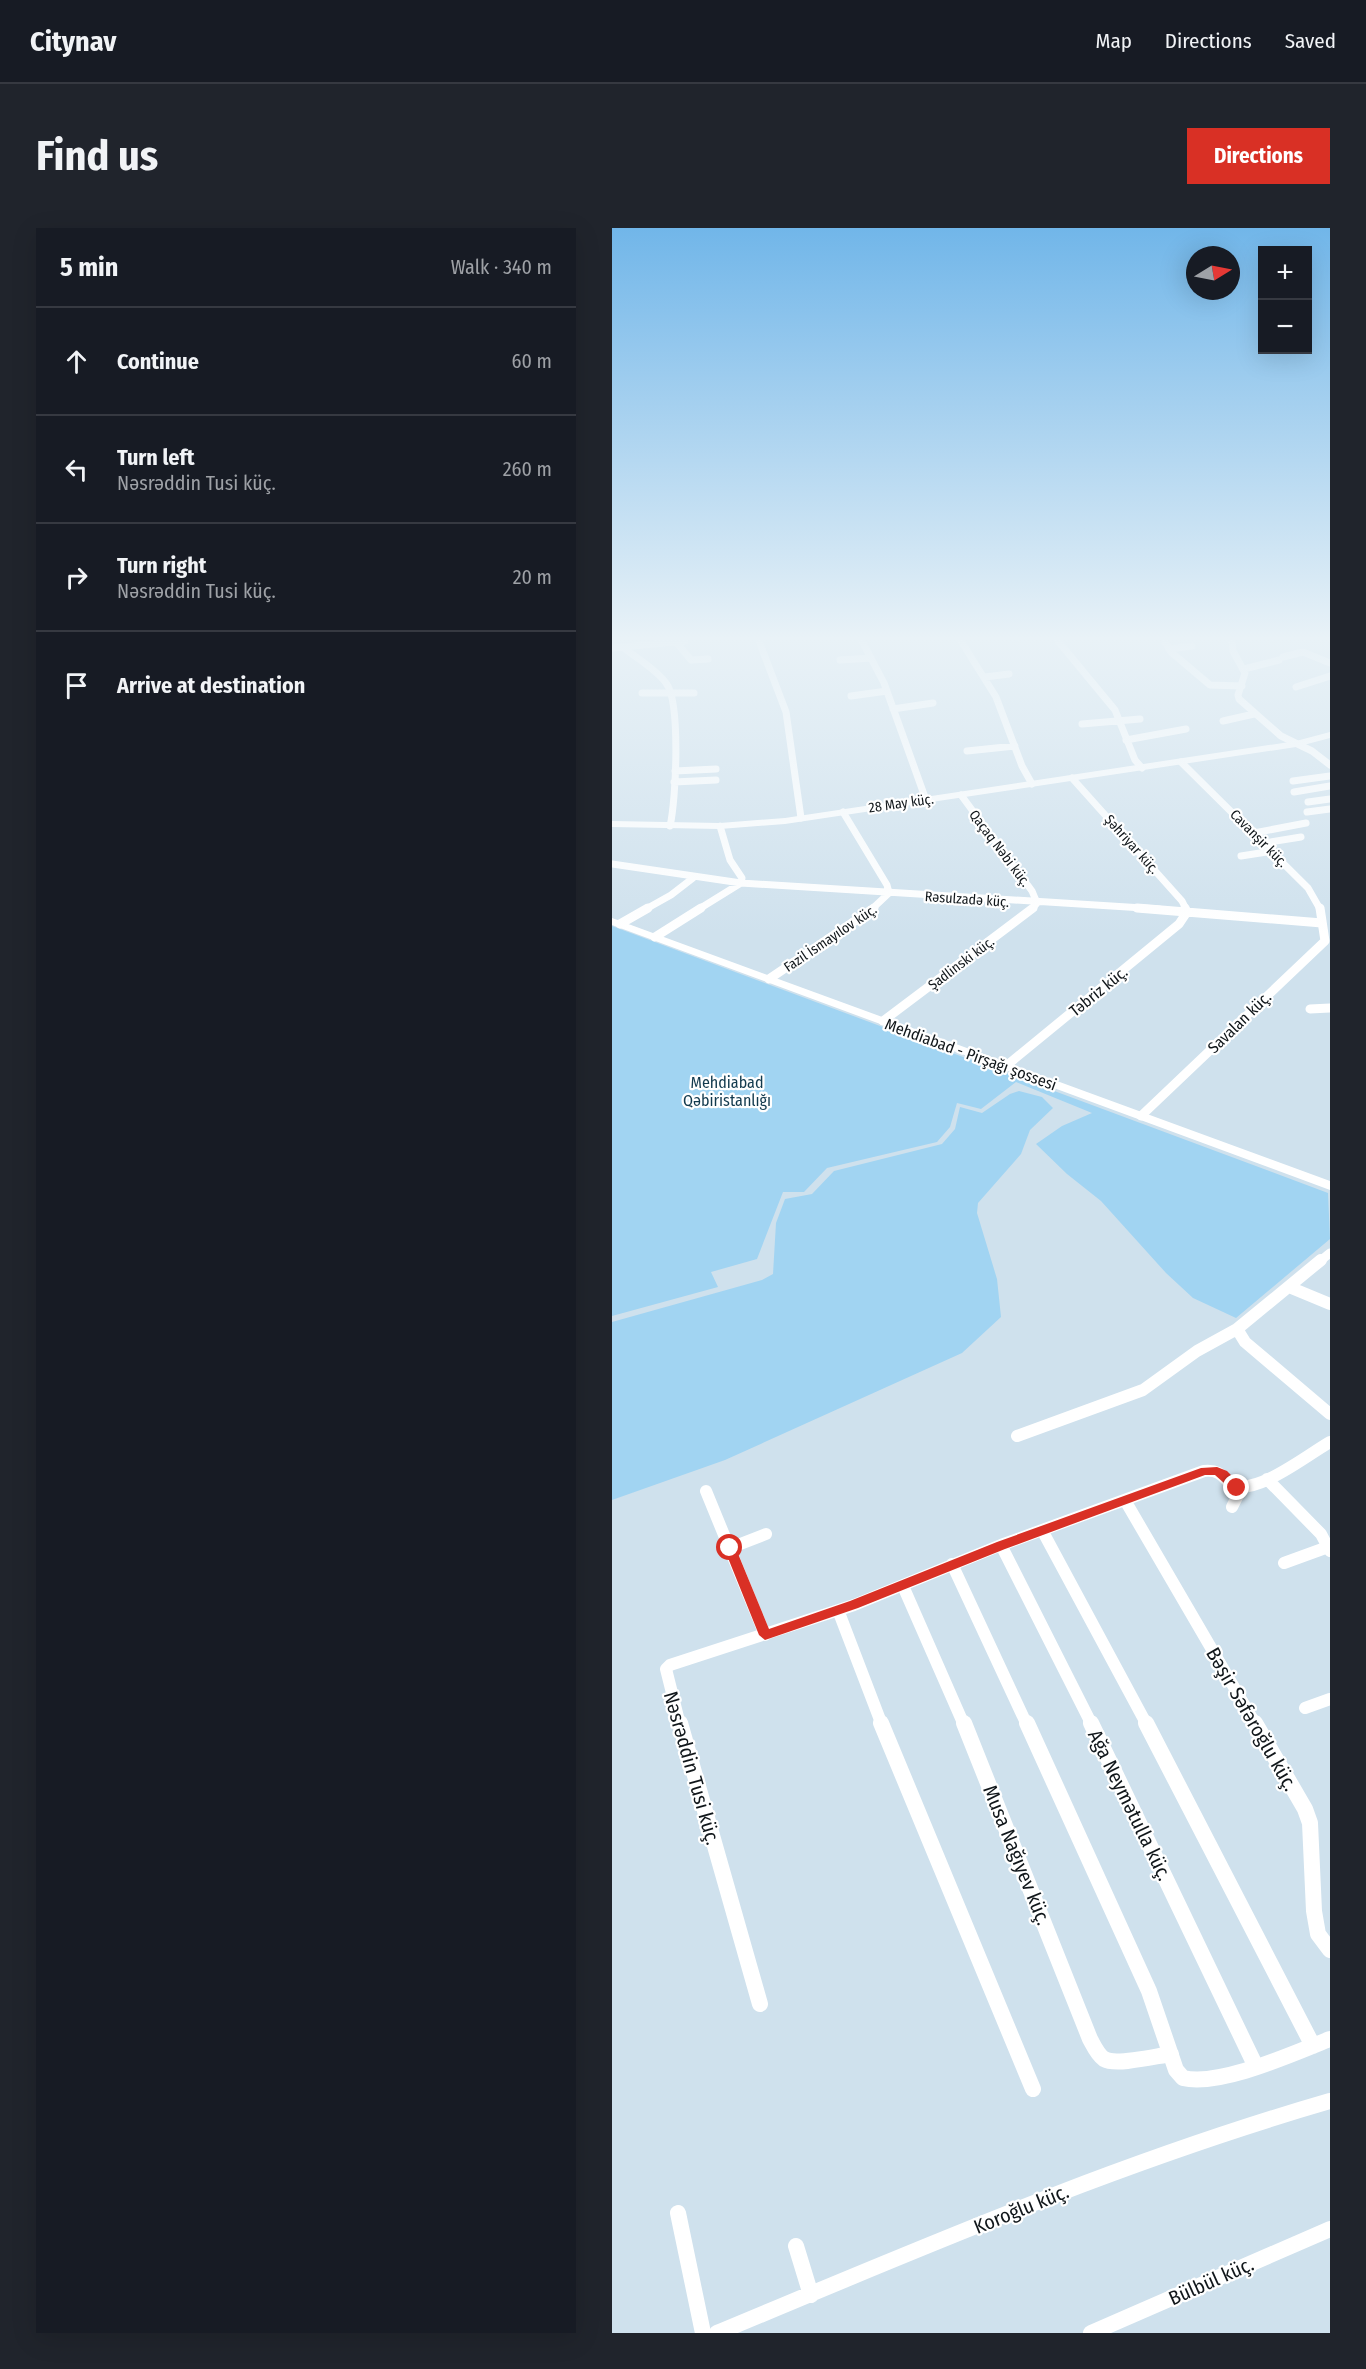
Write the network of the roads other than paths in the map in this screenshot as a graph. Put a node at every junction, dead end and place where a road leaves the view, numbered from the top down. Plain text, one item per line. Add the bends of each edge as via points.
1 (675, 739) edge
2 (790, 739) edge
3 (904, 739) edge
4 (1012, 739) edge
5 (1130, 739) edge
6 (1287, 739) edge
7 (1314, 739) edge
8 (1126, 740) joint
9 (1296, 744) junction
10 (1015, 746) junction
11 (967, 751) dead end
12 (1181, 762) junction
13 (1330, 765) edge
14 (1142, 768) junction
15 (716, 769) dead end
16 (675, 771) junction
17 (1330, 776) edge
18 (1072, 778) junction
19 (716, 780) dead end
20 (1293, 781) dead end
21 (674, 782) junction
22 (1032, 784) junction
23 (1330, 786) edge
24 (1294, 792) dead end
25 (961, 795) junction
26 (1330, 799) edge
27 (926, 800) junction
28 (1308, 802) dead end
29 (1330, 809) edge
30 (843, 812) junction
31 (1307, 812) dead end
32 (801, 818) junction
33 (1306, 823) dead end
34 (612, 824) edge
35 (670, 826) junction
36 (720, 826) junction
37 (1254, 833) junction
38 (1301, 837) dead end
39 (1264, 843) junction
40 (1273, 851) junction
41 (1241, 856) dead end
42 (612, 864) edge
43 (693, 878) junction
44 (741, 883) junction
45 (889, 894) junction
46 (1037, 903) junction
47 (1187, 912) junction
48 (616, 922) edge
49 (1322, 923) junction
50 (655, 937) junction
51 (769, 979) junction
52 (1330, 1008) edge
53 (1310, 1009) dead end
54 (883, 1021) junction
55 (1006, 1066) junction
56 (1141, 1116) junction
57 (1330, 1186) edge
58 (1330, 1253) edge
59 (1289, 1287) junction
60 (1330, 1304) edge
61 (1237, 1329) junction
62 (1330, 1414) edge
63 (1017, 1436) dead end
64 (1330, 1442) edge
65 (1266, 1479) junction
66 (1241, 1489) junction
67 (706, 1491) dead end
68 (1126, 1502) junction
69 (1232, 1507) dead end
70 (1042, 1530) junction
71 (766, 1533) dead end
72 (1001, 1545) junction
73 (730, 1548) junction
74 (1329, 1549) edge
75 (1284, 1563) dead end
76 (952, 1564) junction
77 (903, 1586) junction
78 (838, 1610) junction
79 (765, 1635) junction
80 (1330, 1699) edge
81 (1305, 1708) dead end
82 (1330, 1950) edge
83 (760, 2004) dead end
84 (1330, 2039) edge
85 (1313, 2046) junction
86 (1172, 2054) junction
87 (1256, 2067) junction
88 (1033, 2089) dead end
89 (1330, 2101) edge
90 (678, 2213) dead end
91 (1330, 2229) edge
92 (796, 2246) dead end
93 (811, 2295) junction
94 (703, 2333) edge
95 (717, 2333) edge
96 (1091, 2333) edge

1 - 16 street
2 - 32 street
3 - 27 street
4 - 10 street
5 - 8 street
6 - 9 street
7 - 9 street, 28 May küç.
8 - 14 street
9 - 12 street, 28 May küç.
9 - 13 street
10 - 11 street
10 - 22 street
12 - 14 street, 28 May küç.
12 - 37 street, Cavanşir küç.
14 - 18 street, 28 May küç.
15 - 16 street
16 - 21 street
17 - 20 street
18 - 22 street, 28 May küç.
18 - 47 street, Şəhriyar küç. via 1182,901
19 - 21 street
21 - 35 street
22 - 25 street, 28 May küç.
23 - 24 street
25 - 27 street, 28 May küç.
25 - 46 street, Qaçaq Nəbi küç.
26 - 28 street
27 - 30 street, 28 May küç.
29 - 31 street
30 - 32 street, 28 May küç.
30 - 45 street
32 - 36 street, 28 May küç.
33 - 37 street
34 - 35 street, 28 May küç.
35 - 36 street, 28 May küç.
36 - 44 street via 729,860 742,878
37 - 39 street, Cavanşir küç.
38 - 39 street
39 - 40 street, Cavanşir küç.
40 - 41 street
40 - 49 street, Cavanşir küç. via 1315,897
42 - 43 street, Rəsulzadə küç.
43 - 44 street, Rəsulzadə küç.
43 - 48 street via 671,895
44 - 45 street, Rəsulzadə küç.
44 - 50 street
45 - 46 street, Rəsulzadə küç.
45 - 51 street, Fazil İsmayılov küç.
46 - 47 street, Rəsulzadə küç.
46 - 54 street, Şadlinski küç.
47 - 49 street, Rəsulzadə küç.
47 - 55 street, Təbriz küç. via 1179,924
48 - 50 street, Mehdiabad - Pirşağı şossesi
49 - 56 street, Savalan küç. via 1325,941
50 - 51 street, Mehdiabad - Pirşağı şossesi
51 - 54 street, Mehdiabad - Pirşağı şossesi
52 - 53 street
54 - 55 street, Mehdiabad - Pirşağı şossesi
55 - 56 street, Mehdiabad - Pirşağı şossesi
56 - 57 street, Mehdiabad - Pirşağı şossesi
58 - 59 street
59 - 60 street
59 - 61 street
61 - 62 street via 1245,1342
61 - 63 street via 1197,1351 1143,1390
64 - 65 street
65 - 66 street
65 - 74 street via 1321,1534
66 - 68 street, Nəsrəddin Tusi küç. via 1223,1474 1210,1470
66 - 69 street
67 - 73 street
68 - 70 street, Nəsrəddin Tusi küç.
68 - 82 street, Bəşir Səfəroğlu küç. via 1305,1809 1310,1823 1318,1934
70 - 72 street, Nəsrəddin Tusi küç.
70 - 85 street
71 - 73 street
72 - 76 street, Nəsrəddin Tusi küç.
72 - 87 street, Ağa Neymətulla küç.
73 - 79 street
74 - 75 street
76 - 77 street, Nəsrəddin Tusi küç.
76 - 86 street via 1094,1867
77 - 78 street, Nəsrəddin Tusi küç.
77 - 86 street, Musa Nağıyev küç. via 963,1722 1090,2039 1106,2061
78 - 79 street, Nəsrəddin Tusi küç.
78 - 88 street via 897,1764
79 - 83 street, Nəsrəddin Tusi küç. via 670,1665 666,1670
80 - 81 street
84 - 85 street
85 - 87 street
86 - 87 street via 1176,2070 1191,2080
89 - 93 street, Koroğlu küç. via 1185,2144
90 - 94 street
91 - 96 street, Bülbül küç.
92 - 93 street
93 - 95 street, Koroğlu küç.

